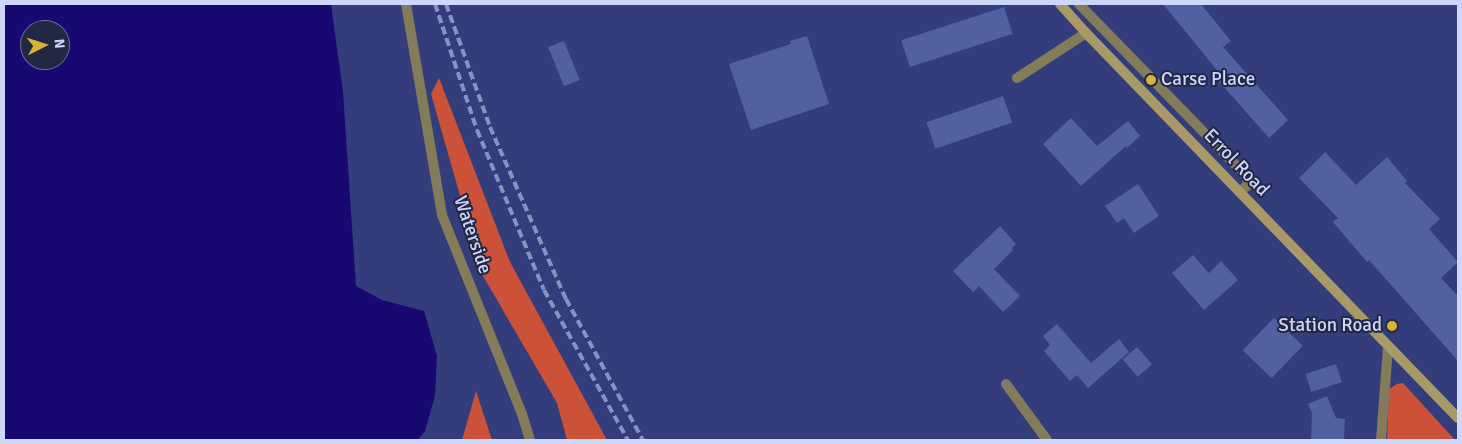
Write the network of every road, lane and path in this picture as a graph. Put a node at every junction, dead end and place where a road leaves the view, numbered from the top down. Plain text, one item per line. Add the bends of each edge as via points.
1 (406, 4) edge
2 (1060, 4) edge
3 (1079, 4) edge
4 (1086, 33) junction
5 (1017, 78) dead end
6 (1239, 192) junction
7 (1388, 346) junction
8 (1006, 384) dead end
9 (1458, 418) edge
10 (530, 440) edge
11 (1047, 440) edge
12 (1381, 440) edge

1 - 10 street, Waterside via 442,215
2 - 4 street, Errol Road
3 - 6 street via 1247,177 1248,184
4 - 5 street
4 - 6 street, Errol Road
6 - 7 street, Errol Road
7 - 9 street, Errol Road
7 - 12 street
8 - 11 street

